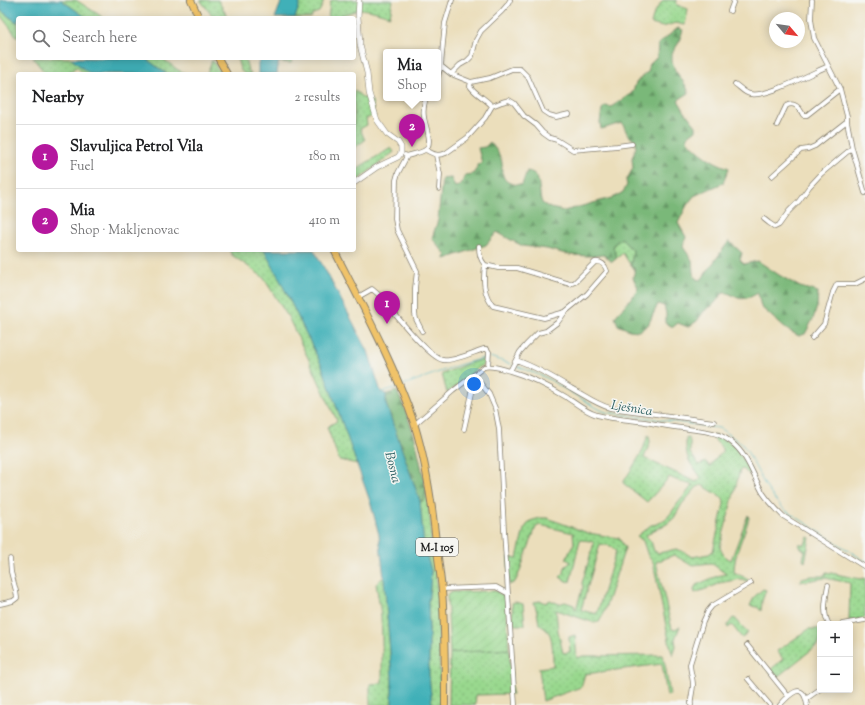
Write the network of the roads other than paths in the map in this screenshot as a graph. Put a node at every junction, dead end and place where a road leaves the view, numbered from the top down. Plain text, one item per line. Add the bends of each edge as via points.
1 (191, 0) edge
2 (359, 0) edge
3 (452, 0) edge
4 (510, 0) edge
5 (734, 0) edge
6 (812, 0) edge
7 (730, 10) dead end
8 (198, 16) edge
9 (219, 60) edge
10 (441, 66) joint
11 (828, 66) junction
12 (226, 72) edge
13 (451, 74) junction
14 (471, 82) junction
15 (735, 84) dead end
16 (840, 89) junction
17 (425, 101) edge
18 (492, 106) junction
19 (569, 114) dead end
20 (847, 121) junction
21 (777, 126) dead end
22 (632, 144) dead end
23 (852, 148) junction
24 (426, 150) junction
25 (401, 153) junction
26 (407, 156) junction
27 (436, 156) junction
28 (772, 176) dead end
29 (356, 183) edge
30 (439, 189) dead end
31 (865, 193) edge
32 (764, 219) dead end
33 (479, 246) dead end
34 (335, 252) edge
35 (485, 265) junction
36 (865, 279) edge
37 (358, 297) junction
38 (565, 312) junction
39 (422, 331) dead end
40 (812, 338) dead end
41 (515, 361) junction
42 (488, 366) junction
43 (512, 369) junction
44 (474, 375) junction
45 (469, 379) junction
46 (714, 422) dead end
47 (414, 425) junction
48 (464, 429) dead end
49 (10, 558) dead end
50 (865, 567) edge
51 (752, 583) dead end
52 (828, 585) dead end
53 (442, 589) junction
54 (507, 593) junction
55 (0, 604) edge
56 (865, 620) edge
57 (827, 621) edge
58 (853, 622) edge
59 (747, 645) dead end
60 (748, 679) dead end
61 (817, 691) edge
62 (788, 696) junction
63 (806, 699) junction
64 (445, 705) edge
65 (515, 705) edge
66 (691, 705) edge
67 (770, 705) edge
68 (780, 705) edge
69 (807, 705) edge

1 - 8 main road
2 - 25 street via 360,45 369,93 377,120 387,134 398,142
3 - 10 street
4 - 13 street via 481,31 472,56
5 - 7 street
6 - 11 street via 814,38
9 - 12 main road
10 - 13 street
11 - 15 street via 764,93 752,95
11 - 16 street
13 - 14 street
14 - 18 street via 470,86
14 - 19 street via 512,69 520,69 528,77 544,111 556,117
16 - 20 street
16 - 21 street via 807,115 795,105 789,104
17 - 24 street via 424,116 429,139
18 - 22 street via 509,100 543,133 573,150
18 - 27 street via 467,138 443,155
20 - 23 street
20 - 28 street via 815,146 801,150
23 - 31 street
23 - 32 street via 821,174 779,225 775,227
24 - 26 street
24 - 27 street
25 - 26 street
25 - 29 street
26 - 39 street via 396,180 395,219 397,230 417,271 415,314
27 - 30 street via 440,174
33 - 35 street via 479,254
34 - 37 main road, M-I 105
35 - 38 street via 485,292 493,306 544,318
35 - 38 street via 517,268 570,284 595,262 599,261 606,266 607,271 603,277 580,301
36 - 40 street via 855,284 837,284 824,324
37 - 42 street via 372,289 420,343 442,360 460,358 487,349
37 - 47 main road, M-I 105 via 397,378
38 - 41 street via 558,322 532,339
41 - 43 street
41 - 46 street via 538,369 610,408
42 - 43 street
42 - 44 street
43 - 50 street via 545,384 595,414 721,435 738,448 763,492 783,516
44 - 45 street
44 - 54 street via 489,394 499,429
45 - 47 street
45 - 48 street via 472,393
47 - 53 main road, M-I 105 via 432,508
49 - 55 street via 17,598 13,602
51 - 66 street via 712,606 708,611 690,664 693,686
52 - 57 street
53 - 54 street via 496,587
53 - 64 main road, M-I 105
54 - 65 street
56 - 58 street
59 - 62 street
60 - 67 street
61 - 63 street
62 - 63 street via 800,691
62 - 68 street
63 - 69 street

